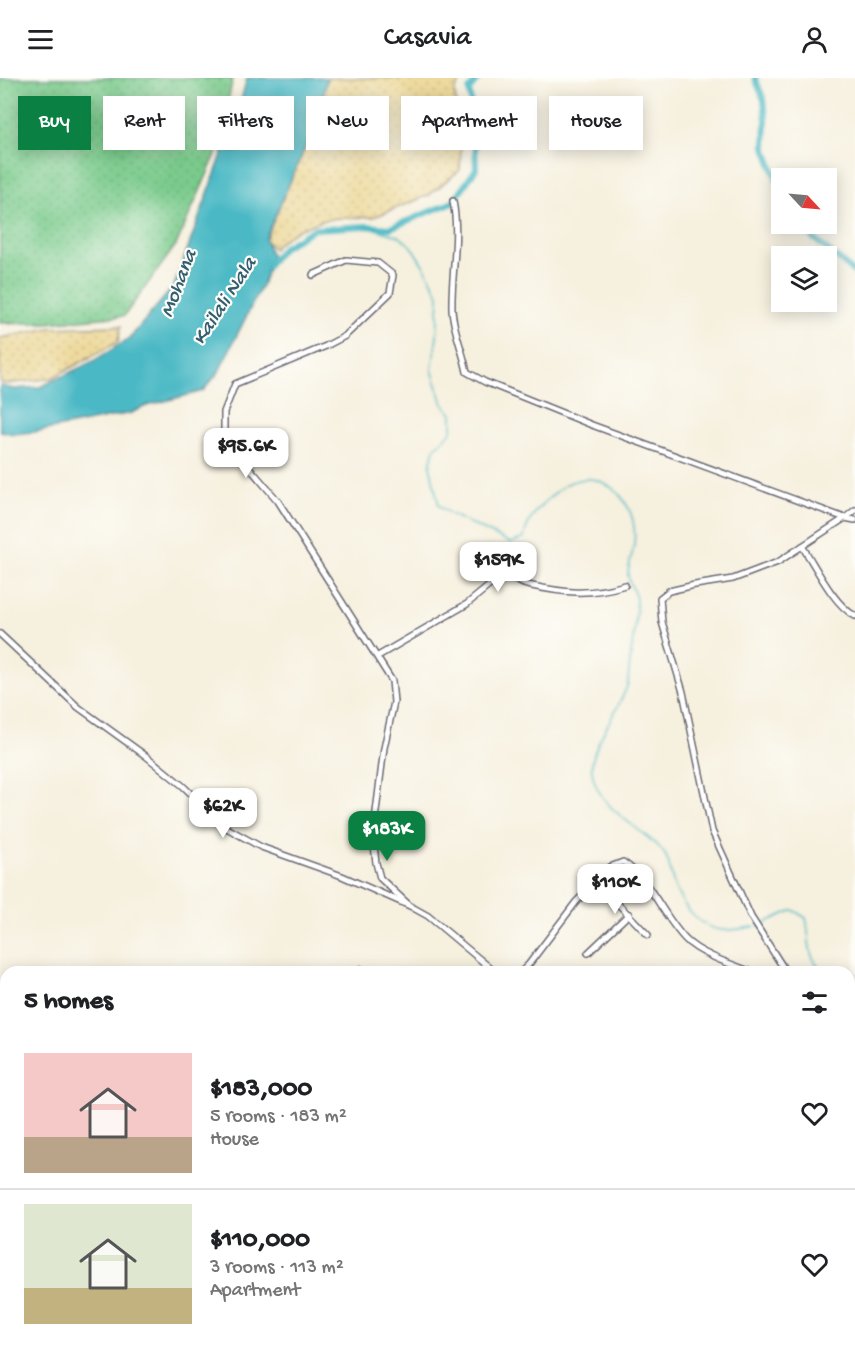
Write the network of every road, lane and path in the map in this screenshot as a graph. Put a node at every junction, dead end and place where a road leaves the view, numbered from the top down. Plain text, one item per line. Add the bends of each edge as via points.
1 (453, 201) dead end
2 (313, 275) dead end
3 (855, 510) edge
4 (845, 518) junction
5 (855, 520) edge
6 (802, 546) junction
7 (625, 585) dead end
8 (855, 616) edge
9 (0, 634) edge
10 (378, 656) junction
11 (596, 881) junction
12 (410, 906) junction
13 (629, 914) junction
14 (648, 935) dead end
15 (588, 953) dead end
16 (488, 966) edge
17 (527, 966) edge
18 (738, 966) edge
19 (782, 966) edge

1 - 4 street via 457,239 452,309 467,372 592,425
2 - 10 street via 346,260 378,263 393,275 390,293 345,336 235,384 224,412 224,438 278,501
3 - 4 street
4 - 5 street
4 - 6 street
6 - 8 street via 838,602
6 - 19 street via 778,562 733,579 669,591 660,598 662,622 683,692 712,831 752,917
7 - 10 street via 579,594 524,585 501,576 467,604
9 - 12 street via 78,707 183,786 225,827 261,847
10 - 12 street via 392,681 394,702 373,836 376,863 380,878
11 - 13 street
11 - 17 street
11 - 18 street via 610,867 622,862 640,876 686,941
12 - 16 street via 428,916
13 - 14 street
13 - 15 street

